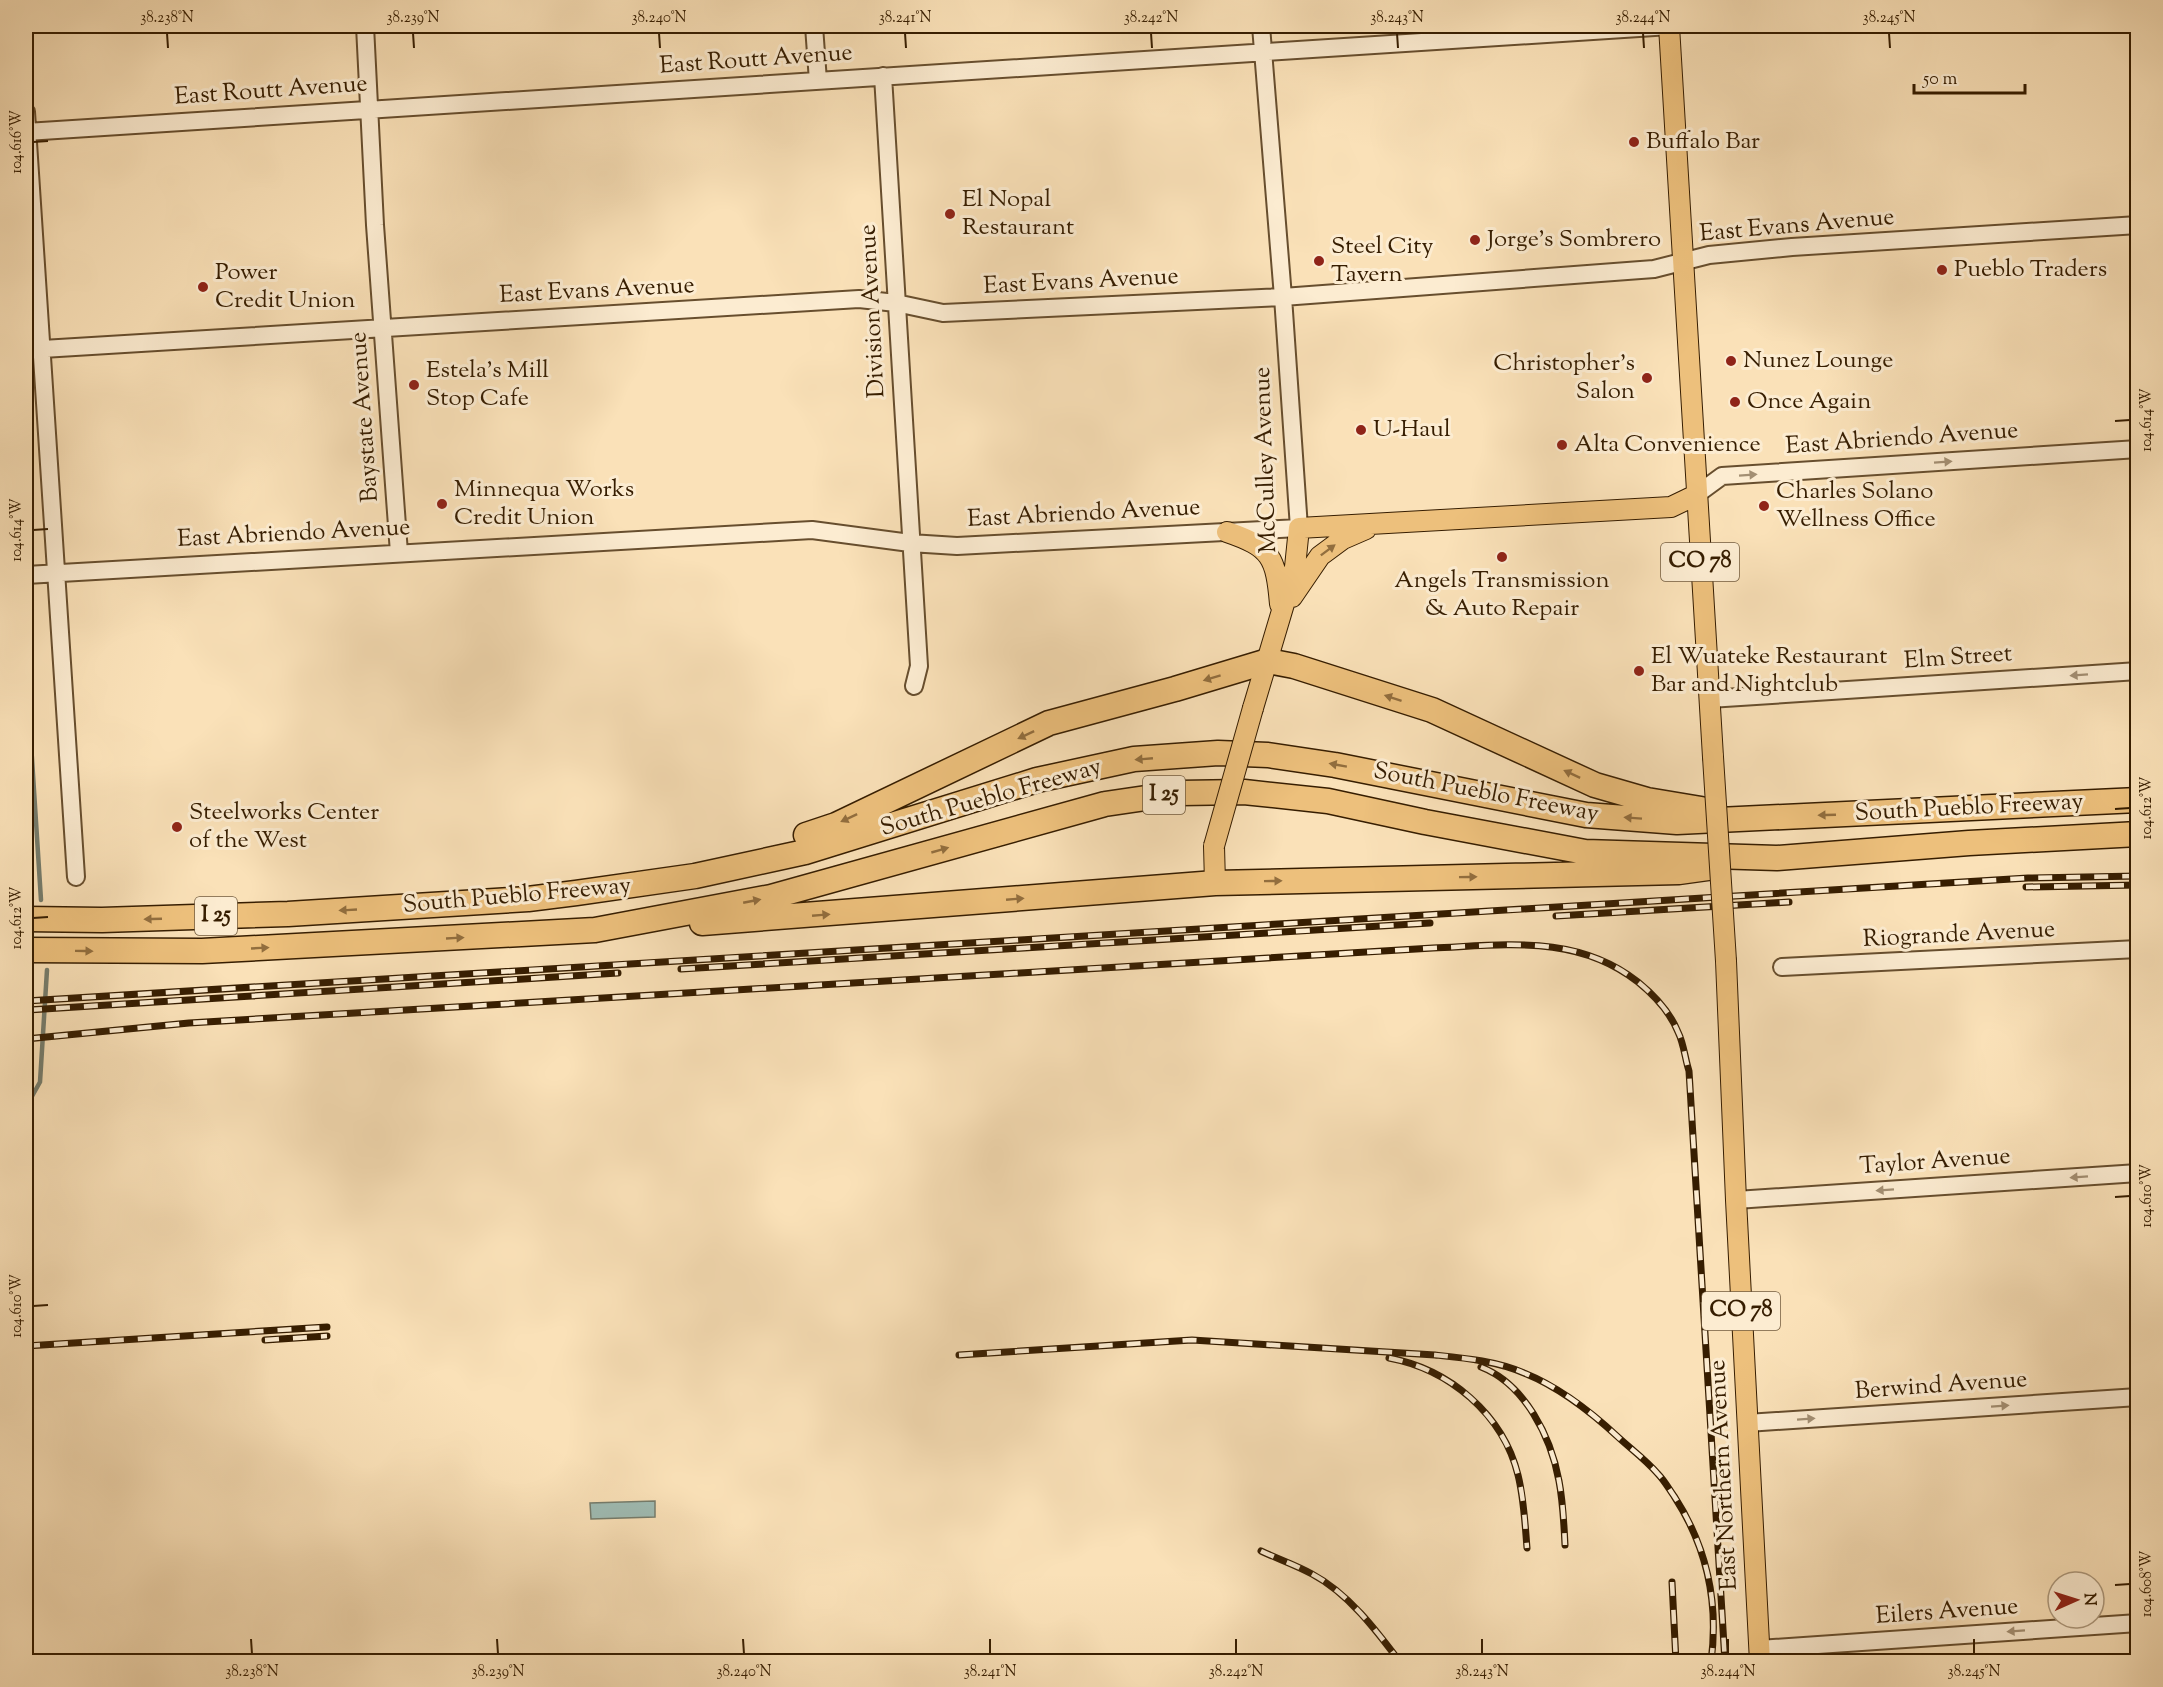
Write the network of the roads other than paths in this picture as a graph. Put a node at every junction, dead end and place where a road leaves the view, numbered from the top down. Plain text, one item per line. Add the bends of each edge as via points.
1 (365, 26) edge
2 (814, 26) edge
3 (1261, 26) edge
4 (1669, 26) edge
5 (1264, 52) junction
6 (884, 76) junction
7 (818, 81) junction
8 (369, 108) junction
9 (26, 112) edge
10 (26, 132) edge
11 (2138, 225) edge
12 (1683, 262) junction
13 (1283, 297) junction
14 (896, 303) junction
15 (383, 328) junction
16 (33, 349) edge
17 (2138, 449) edge
18 (1696, 495) junction
19 (1380, 524) junction
20 (1299, 528) junction
21 (1227, 532) junction
22 (910, 543) junction
23 (399, 553) junction
24 (56, 573) junction
25 (30, 575) edge
26 (1281, 614) junction
27 (1268, 660) junction
28 (2138, 671) edge
29 (914, 686) dead end
30 (1709, 699) junction
31 (2138, 800) edge
32 (1793, 816) junction
33 (2138, 834) edge
34 (1777, 858) junction
35 (695, 876) junction
36 (76, 877) dead end
37 (1215, 882) junction
38 (26, 919) edge
39 (595, 930) junction
40 (2138, 949) edge
41 (26, 950) edge
42 (1782, 967) dead end
43 (2138, 1173) edge
44 (1736, 1200) junction
45 (2138, 1397) edge
46 (1747, 1423) junction
47 (2138, 1623) edge
48 (1759, 1655) edge

1 - 8 street, Baystate Avenue
2 - 7 street
3 - 5 street, McCulley Avenue
4 - 5 street, East Routt Avenue
4 - 12 main road, CO 78
5 - 6 street, East Routt Avenue
5 - 13 street, McCulley Avenue
6 - 7 street, East Routt Avenue
6 - 14 street, Division Avenue
7 - 8 street, East Routt Avenue
8 - 10 street, East Routt Avenue
8 - 15 street, Baystate Avenue
9 - 10 street
10 - 16 street
11 - 12 street, East Evans Avenue via 1792,247 1709,255
12 - 13 street, East Evans Avenue via 1654,269
12 - 18 main road, CO 78
13 - 14 street, East Evans Avenue via 943,313
13 - 20 street, McCulley Avenue
14 - 15 street, East Evans Avenue via 859,299
14 - 22 street, Division Avenue
15 - 16 street, East Evans Avenue
15 - 23 street, Baystate Avenue
16 - 24 street
18 -> 17 street, East Abriendo Avenue via 1722,476
18 - 19 main road, East Abriendo Avenue via 1671,507
18 - 30 main road, CO 78
19 - 20 main road, East Abriendo Avenue
26 -> 19 main road via 1320,556 1343,538
20 - 21 street, East Abriendo Avenue
20 - 26 main road, McCulley Avenue via 1295,567
21 - 22 street, East Abriendo Avenue via 957,546
21 - 26 main road via 1253,541 1271,557 1279,582
22 - 23 street, East Abriendo Avenue via 812,530
22 - 29 street, Division Avenue via 919,666
23 - 24 street, East Abriendo Avenue
24 - 25 street, East Abriendo Avenue
24 - 36 street
26 - 27 main road, McCulley Avenue
32 -> 27 highway via 1690,808 1595,785 1432,710
27 -> 35 highway via 1049,723 836,825
27 - 37 main road, McCulley Avenue, bridge via 1214,846
28 -> 30 street, Elm Street
30 - 44 main road, East Northern Avenue / CO 78, bridge
31 -> 32 highway, South Pueblo Freeway / I 25
32 -> 35 highway, South Pueblo Freeway / I 25 via 1677,822 1586,815 1335,765 1268,755 1218,753 1134,759 1037,780 805,852
33 - 34 highway, South Pueblo Freeway / I 25
37 -> 34 highway via 1678,872
39 -> 34 highway, South Pueblo Freeway / I 25 via 771,897 1105,804 1180,793 1244,792 1328,801 1585,852
35 -> 38 highway, South Pueblo Freeway / I 25 via 537,898 406,907 178,918
39 -> 37 highway
41 -> 39 highway, South Pueblo Freeway / I 25 via 202,951
40 - 42 street, Riogrande Avenue
43 -> 44 street, Taylor Avenue
44 - 46 main road, East Northern Avenue / CO 78
46 -> 45 street, Berwind Avenue
46 - 48 main road, East Northern Avenue / CO 78
47 -> 48 street, Eilers Avenue

